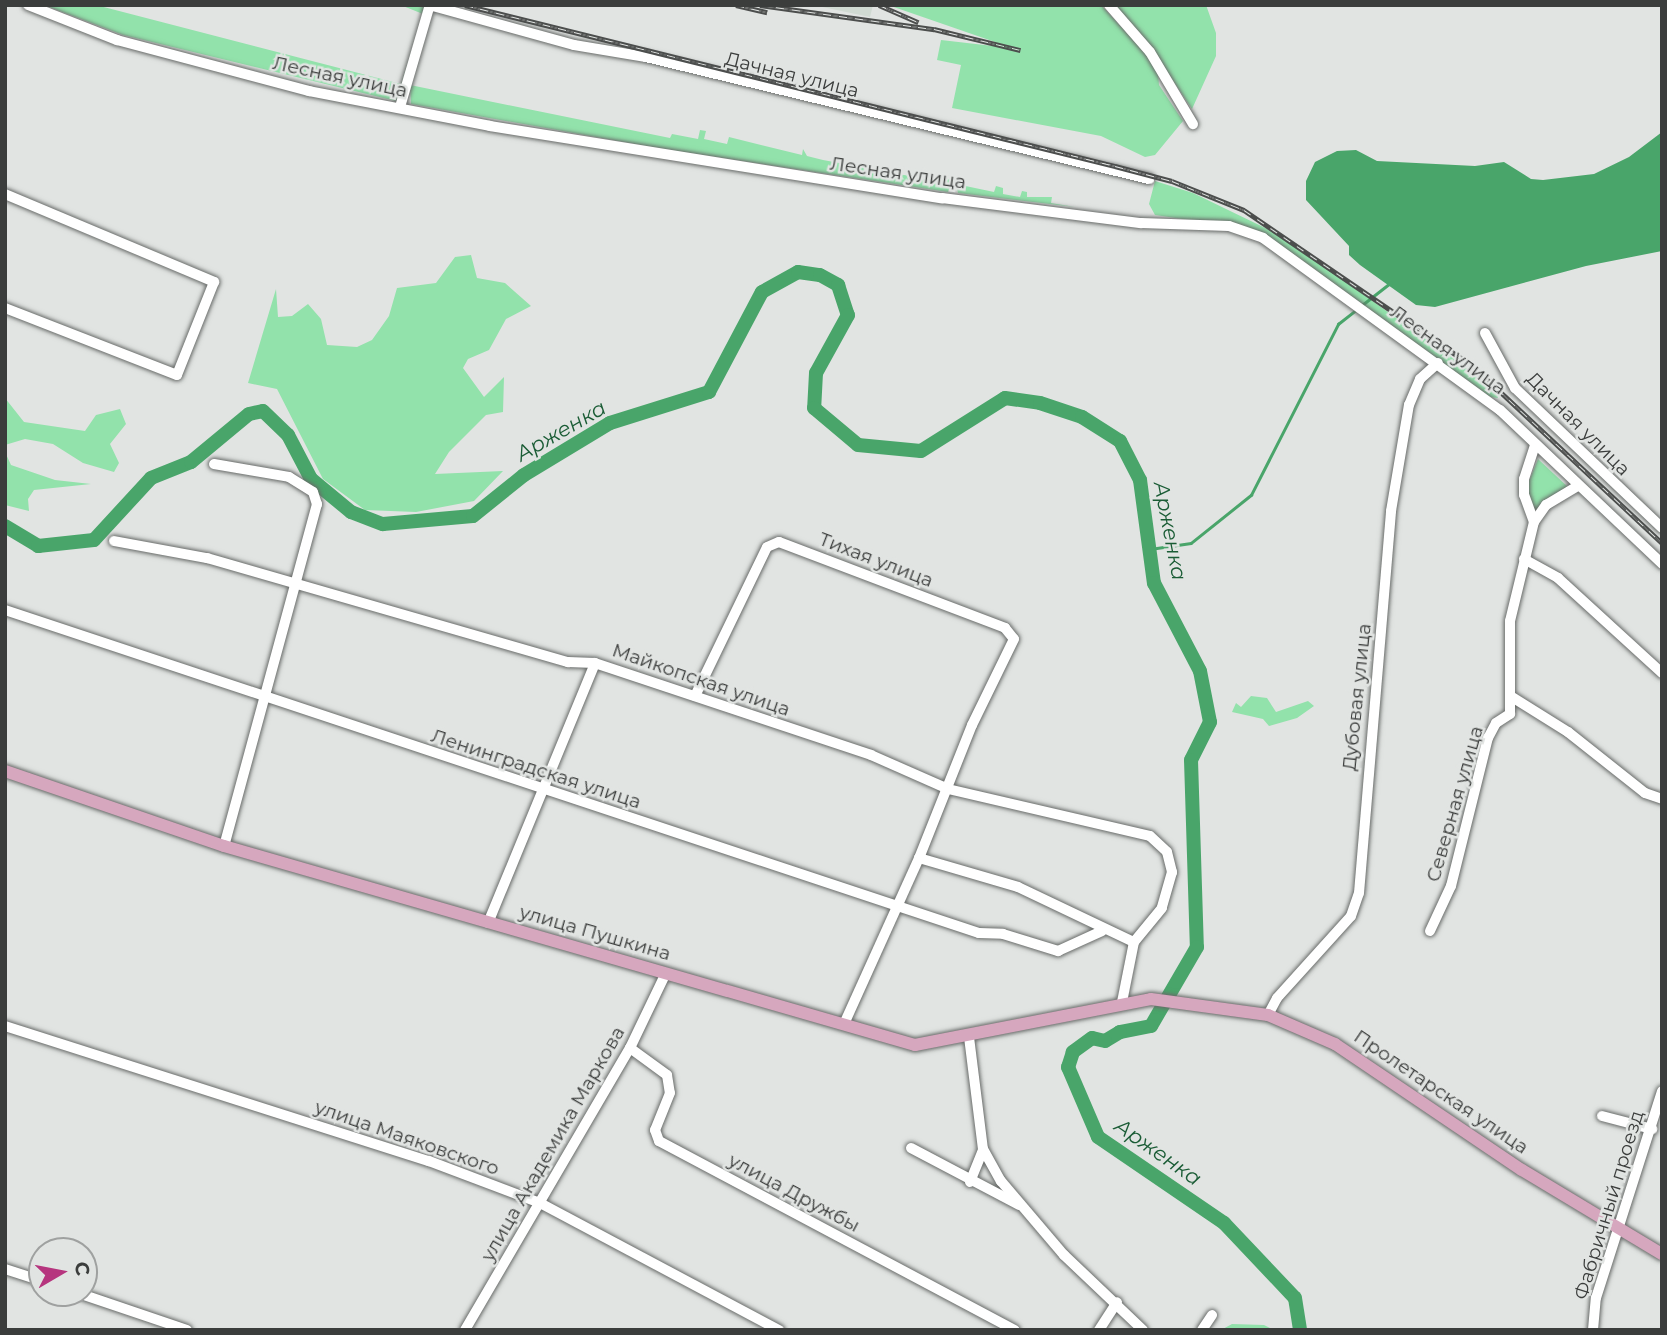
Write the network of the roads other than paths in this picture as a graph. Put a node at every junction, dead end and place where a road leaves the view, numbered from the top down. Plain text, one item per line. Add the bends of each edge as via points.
1 (28, 5) edge
2 (1108, 5) edge
3 (429, 7) edge
4 (400, 107) junction
5 (1193, 124) dead end
6 (1149, 179) dead end
7 (5, 194) edge
8 (5, 308) edge
9 (1485, 333) dead end
10 (1438, 363) junction
11 (1535, 446) junction
12 (214, 464) dead end
13 (1578, 486) junction
14 (1534, 522) junction
15 (1662, 528) edge
16 (114, 541) dead end
17 (1524, 559) junction
18 (1662, 564) edge
19 (293, 585) junction
20 (5, 610) edge
21 (595, 663) junction
22 (1662, 673) edge
23 (695, 696) junction
24 (1513, 697) junction
25 (265, 698) junction
26 (5, 771) edge
27 (948, 789) junction
28 (544, 790) junction
29 (1662, 799) edge
30 (224, 846) junction
31 (919, 858) junction
32 (896, 905) junction
33 (488, 923) junction
34 (1430, 930) dead end
35 (1102, 931) junction
36 (1134, 942) junction
37 (666, 973) junction
38 (1122, 1002) junction
39 (1184, 1003) joint
40 (1268, 1015) junction
41 (844, 1024) junction
42 (5, 1026) edge
43 (970, 1037) junction
44 (630, 1048) junction
45 (1662, 1091) edge
46 (1602, 1116) dead end
47 (1652, 1129) junction
48 (911, 1148) dead end
49 (982, 1149) junction
50 (970, 1182) junction
51 (540, 1203) junction
52 (1020, 1205) junction
53 (1618, 1227) junction
54 (1662, 1254) edge
55 (5, 1269) edge
56 (28, 1276) edge
57 (98, 1300) edge
58 (1117, 1302) junction
59 (1212, 1315) dead end
60 (187, 1330) edge
61 (465, 1330) edge
62 (779, 1330) edge
63 (1015, 1330) edge
64 (1099, 1330) edge
65 (1143, 1330) edge
66 (1202, 1330) edge
67 (1593, 1330) edge

1 - 4 street, Лесная улица via 117,40 309,91
2 - 5 street via 1150,52
3 - 4 street
3 - 6 street, Дачная улица
4 - 10 street, Лесная улица via 618,148 942,198 1141,223 1229,226 1263,238
7 - 8 street via 215,282 177,375
9 - 15 street, Дачная улица via 1515,388
10 - 11 street, Лесная улица via 1500,410
10 - 40 street, Дубовая улица via 1420,379 1409,405 1391,510 1359,893 1351,916 1284,989
11 - 13 street, Лесная улица
11 - 14 street via 1523,486
12 - 19 street via 289,477 313,492 315,514
13 - 14 street via 1546,505
13 - 18 street, Лесная улица
14 - 17 street
16 - 19 street, Майкопская улица via 206,558
17 - 22 street via 1558,578
17 - 24 street via 1508,642
19 - 21 street, Майкопская улица via 568,662
19 - 25 street
20 - 25 street, Ленинградская улица
21 - 23 street, Майкопская улица
21 - 28 street
23 - 27 street, Майкопская улица via 871,755
23 - 27 street, Тихая улица via 767,547 779,542 1004,628 1014,639 972,725
24 - 29 street via 1568,732 1645,793
24 - 34 street, Северная улица via 1510,714 1496,723 1488,738 1451,886
25 - 28 street, Ленинградская улица
25 - 30 street
26 - 30 main road, улица Пушкина
27 - 31 street
27 - 36 street, Майкопская улица via 1150,836 1167,852 1172,872 1162,908
28 - 32 street, Ленинградская улица
28 - 33 street
30 - 33 main road, улица Пушкина
31 - 32 street
31 - 35 street via 1018,887 1066,908
32 - 35 street, Ленинградская улица via 979,933 1003,934 1058,951
32 - 41 street
33 - 37 main road, улица Пушкина
35 - 36 street
36 - 38 street
37 - 41 main road, улица Пушкина
37 - 44 street, улица Академика Маркова
38 - 39 main road, улица Пушкина
38 - 43 main road, улица Пушкина
39 - 40 main road, Пролетарская улица
40 - 53 main road, Пролетарская улица via 1335,1044 1522,1170
41 - 43 main road, улица Пушкина via 915,1045
42 - 51 street, улица Маяковского via 429,1161
43 - 49 street
44 - 51 street, улица Академика Маркова
44 - 63 street, улица Дружбы via 667,1075 670,1093 655,1130 659,1141
45 - 47 street, Фабричный проезд
46 - 47 street
47 - 53 street, Фабричный проезд
48 - 50 street
49 - 50 street
49 - 52 street
50 - 52 street
51 - 61 street, улица Академика Маркова
51 - 62 street, улица Маяковского
52 - 58 street via 1065,1255
53 - 54 main road, Пролетарская улица
53 - 67 street, Фабричный проезд via 1596,1298
55 - 56 street
57 - 60 street
58 - 64 street
58 - 65 street
59 - 66 street

